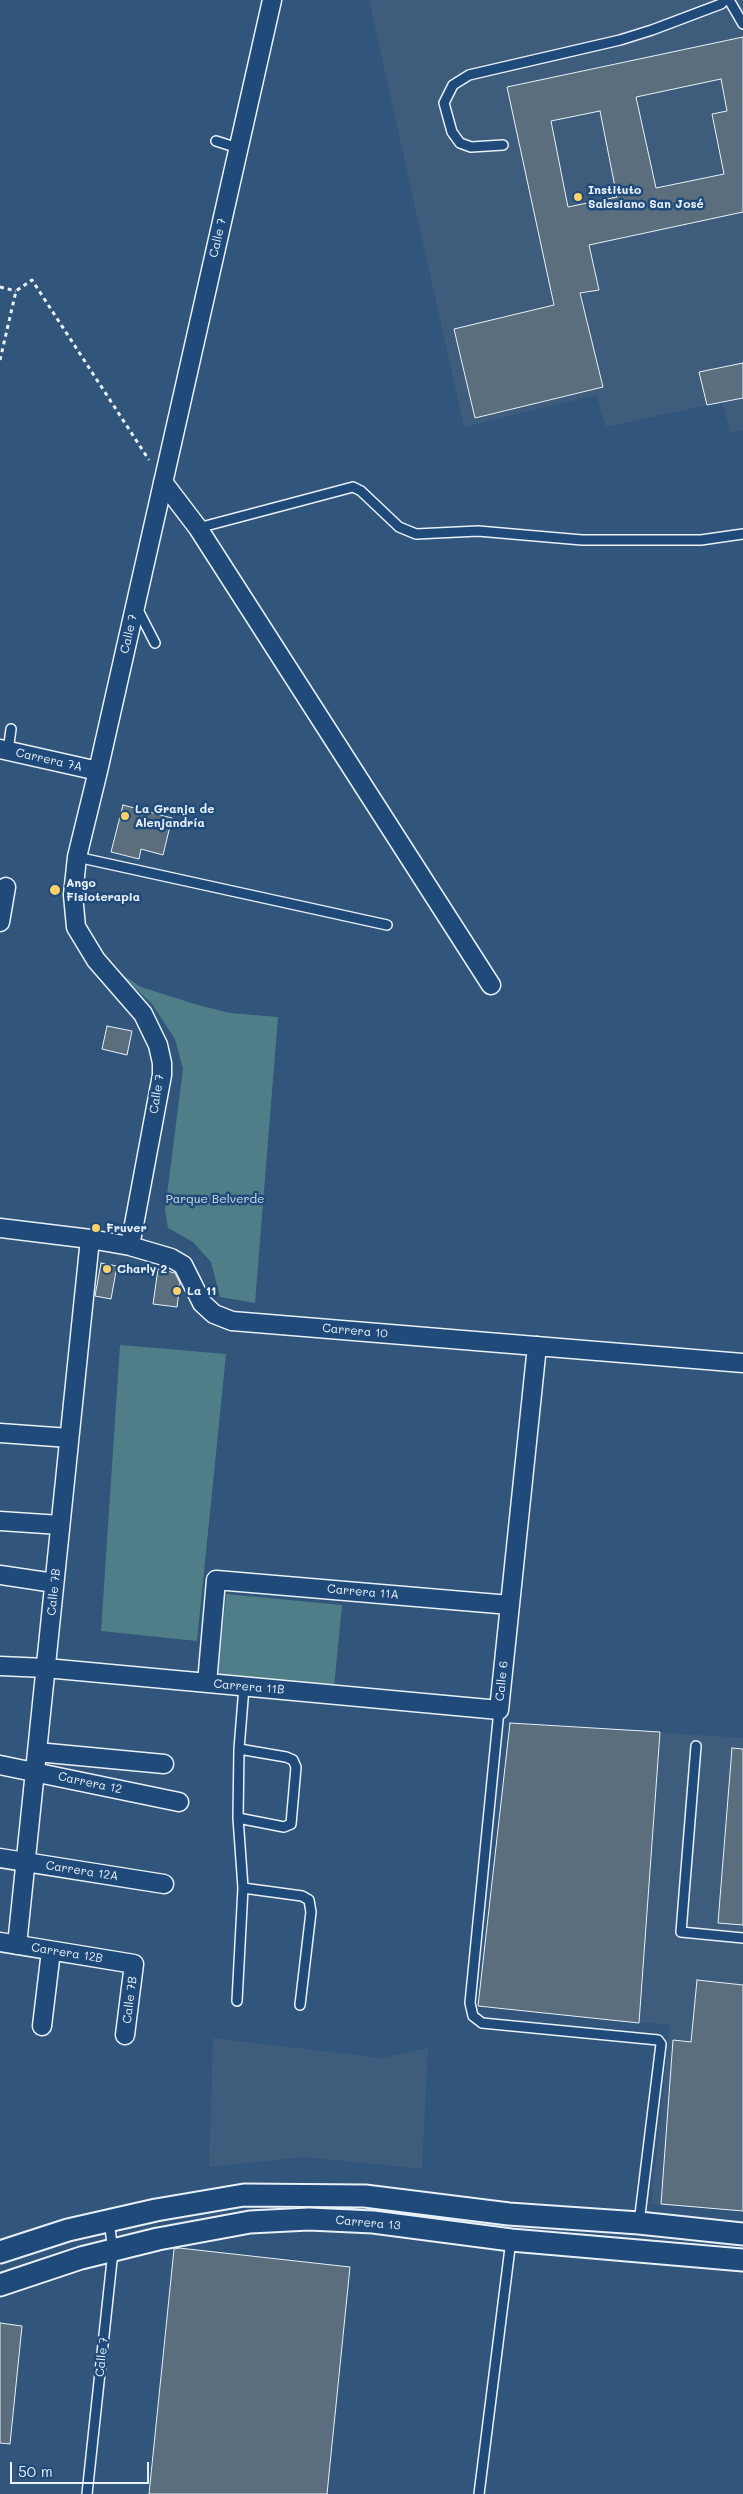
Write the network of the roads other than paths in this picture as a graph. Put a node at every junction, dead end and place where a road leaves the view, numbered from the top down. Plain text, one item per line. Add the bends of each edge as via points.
1 (272, 0) edge
2 (725, 0) edge
3 (729, 0) edge
4 (743, 24) edge
5 (216, 141) dead end
6 (503, 145) dead end
7 (238, 148) junction
8 (163, 482) junction
9 (198, 528) junction
10 (743, 534) edge
11 (136, 606) junction
12 (156, 643) dead end
13 (11, 729) dead end
14 (4, 750) edge
15 (98, 771) junction
16 (76, 857) junction
17 (6, 887) dead end
18 (0, 922) edge
19 (387, 925) dead end
20 (491, 986) dead end
21 (0, 1228) edge
22 (90, 1239) junction
23 (130, 1246) junction
24 (537, 1346) junction
25 (743, 1363) edge
26 (0, 1433) edge
27 (69, 1438) junction
28 (0, 1521) edge
29 (60, 1526) junction
30 (0, 1576) edge
31 (54, 1583) junction
32 (510, 1605) junction
33 (0, 1666) edge
34 (46, 1668) junction
35 (207, 1683) junction
36 (244, 1687) junction
37 (499, 1710) junction
38 (696, 1746) dead end
39 (239, 1749) junction
40 (37, 1752) junction
41 (164, 1764) dead end
42 (0, 1766) edge
43 (37, 1772) junction
44 (179, 1802) dead end
45 (238, 1818) junction
46 (0, 1858) edge
47 (26, 1862) junction
48 (164, 1884) dead end
49 (243, 1888) junction
50 (743, 1938) edge
51 (9, 1944) edge
52 (51, 1950) junction
53 (134, 1964) joint
54 (237, 2001) dead end
55 (300, 2005) dead end
56 (42, 2026) dead end
57 (125, 2035) dead end
58 (109, 2220) junction
59 (639, 2223) junction
60 (743, 2234) edge
61 (511, 2240) junction
62 (113, 2251) junction
63 (0, 2252) edge
64 (743, 2260) edge
65 (0, 2285) edge
66 (87, 2494) edge
67 (479, 2494) edge

1 - 7 street, Calle 7
2 - 6 lane via 636,35 469,76 453,86 444,103 452,132 460,143 471,147
3 - 4 lane
5 - 7 lane
7 - 8 street, Calle 7
8 - 9 street
8 - 11 street, Calle 7
9 - 10 lane via 353,486 400,527 416,534 478,531 582,540 701,540
9 - 20 street
11 - 12 lane
11 - 15 street, Calle 7
13 - 14 lane
14 - 15 street, Carrera 7A
15 - 16 street, Calle 7
16 - 19 lane
16 - 23 street, Calle 7 via 73,895 76,927 96,960 143,1014 158,1045 162,1063
17 - 18 street
21 - 22 street, Carrera 10
22 - 23 street, Carrera 10
22 - 27 street, Calle 7B
23 - 24 street, Carrera 10 via 178,1261 202,1302 214,1314 232,1321
24 - 25 street, Carrera 10
24 - 32 street, Calle 6
26 - 27 street
27 - 29 street, Calle 7B
28 - 29 street
29 - 31 street, Calle 7B
30 - 31 street
31 - 34 street, Calle 7B
32 - 35 street, Carrera 11A via 216,1580
32 - 37 street, Calle 6
33 - 34 street, Carrera 11B
34 - 35 street, Carrera 11B
34 - 40 street, Calle 7B
35 - 36 street, Carrera 11B
36 - 37 street, Carrera 11B
36 - 39 lane
37 - 59 lane, Calle 6 via 470,2003 473,2016 482,2023 658,2040 661,2044
38 - 50 lane via 681,1932
39 - 45 lane
39 - 45 lane via 286,1757 293,1760 296,1767 290,1824 284,1827
40 - 41 street, Carrera 12
40 - 43 street, Calle 7B
42 - 43 street, Carrera 12
43 - 44 street, Carrera 12
43 - 47 street, Calle 7B
45 - 49 lane
46 - 47 street, Carrera 12A
47 - 48 street, Carrera 12A
47 - 51 street, Calle 7B
49 - 54 lane
49 - 55 lane via 302,1896 308,1900 311,1912
51 - 52 street, Carrera 12B
52 - 53 street, Carrera 12B
52 - 56 street
53 - 57 street, Calle 7B
58 - 59 street, Carrera 13 via 244,2194 365,2196 509,2214
58 - 62 lane, Calle 7
58 - 63 street, Carrera 13
59 - 60 street, Carrera 13
61 - 62 street, Carrera 13 via 373,2222 309,2218 250,2222
61 - 64 street, Carrera 13
61 - 67 lane
62 - 65 street, Carrera 13 via 81,2258
62 - 66 lane, Calle 7

